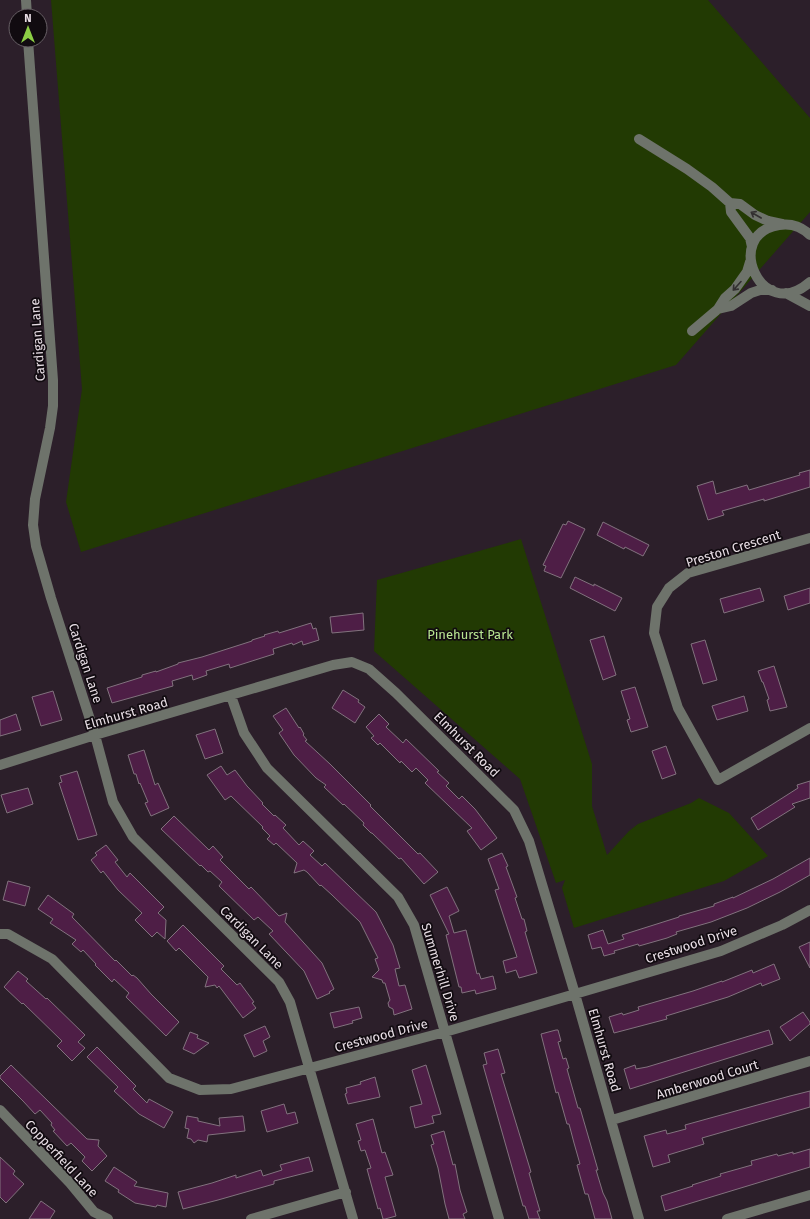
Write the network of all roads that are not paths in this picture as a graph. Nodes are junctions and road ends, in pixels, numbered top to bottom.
1 (29, 48) edge
2 (639, 139) dead end
3 (730, 203) junction
4 (782, 224) junction
5 (810, 224) edge
6 (796, 226) junction
7 (810, 235) edge
8 (752, 247) junction
9 (750, 260) junction
10 (810, 282) edge
11 (772, 290) junction
12 (786, 293) junction
13 (810, 306) edge
14 (718, 310) junction
15 (692, 331) dead end
16 (810, 538) edge
17 (231, 696) junction
18 (810, 728) edge
19 (96, 735) junction
20 (0, 765) edge
21 (810, 910) edge
22 (0, 934) edge
23 (576, 994) junction
24 (445, 1032) junction
25 (810, 1062) edge
26 (309, 1067) junction
27 (0, 1110) edge
28 (612, 1120) junction
29 (346, 1192) junction
30 (810, 1194) edge
31 (91, 1215) edge
32 (108, 1219) edge
33 (251, 1219) edge
34 (353, 1219) edge
35 (499, 1219) edge
36 (639, 1219) edge
37 (727, 1219) edge

1 - 19 street, Cardigan Lane
2 - 3 street
4 -> 3 street
3 - 8 street
4 - 6 street
4 - 8 street
5 - 6 street
6 - 7 street
8 - 9 street
9 - 11 street
9 -> 14 street
10 - 12 street
11 - 12 street
11 - 14 street
12 - 13 street
14 - 15 street
16 - 18 street, Preston Crescent
17 - 19 street, Elmhurst Road
17 - 23 street, Elmhurst Road
17 - 24 street, Summerhill Drive
19 - 20 street, Elmhurst Road
19 - 26 street, Cardigan Lane
21 - 23 street, Crestwood Drive
22 - 26 street, Crestwood Drive
23 - 24 street, Crestwood Drive
23 - 28 street, Elmhurst Road
24 - 26 street, Crestwood Drive
24 - 35 street, Summerhill Drive
25 - 28 street, Amberwood Court
26 - 29 street, Cardigan Lane
27 - 31 street, Copperfield Lane
28 - 36 street, Elmhurst Road
29 - 33 street
29 - 34 street, Cardigan Lane
30 - 37 street
31 - 32 street, Copperfield Lane

